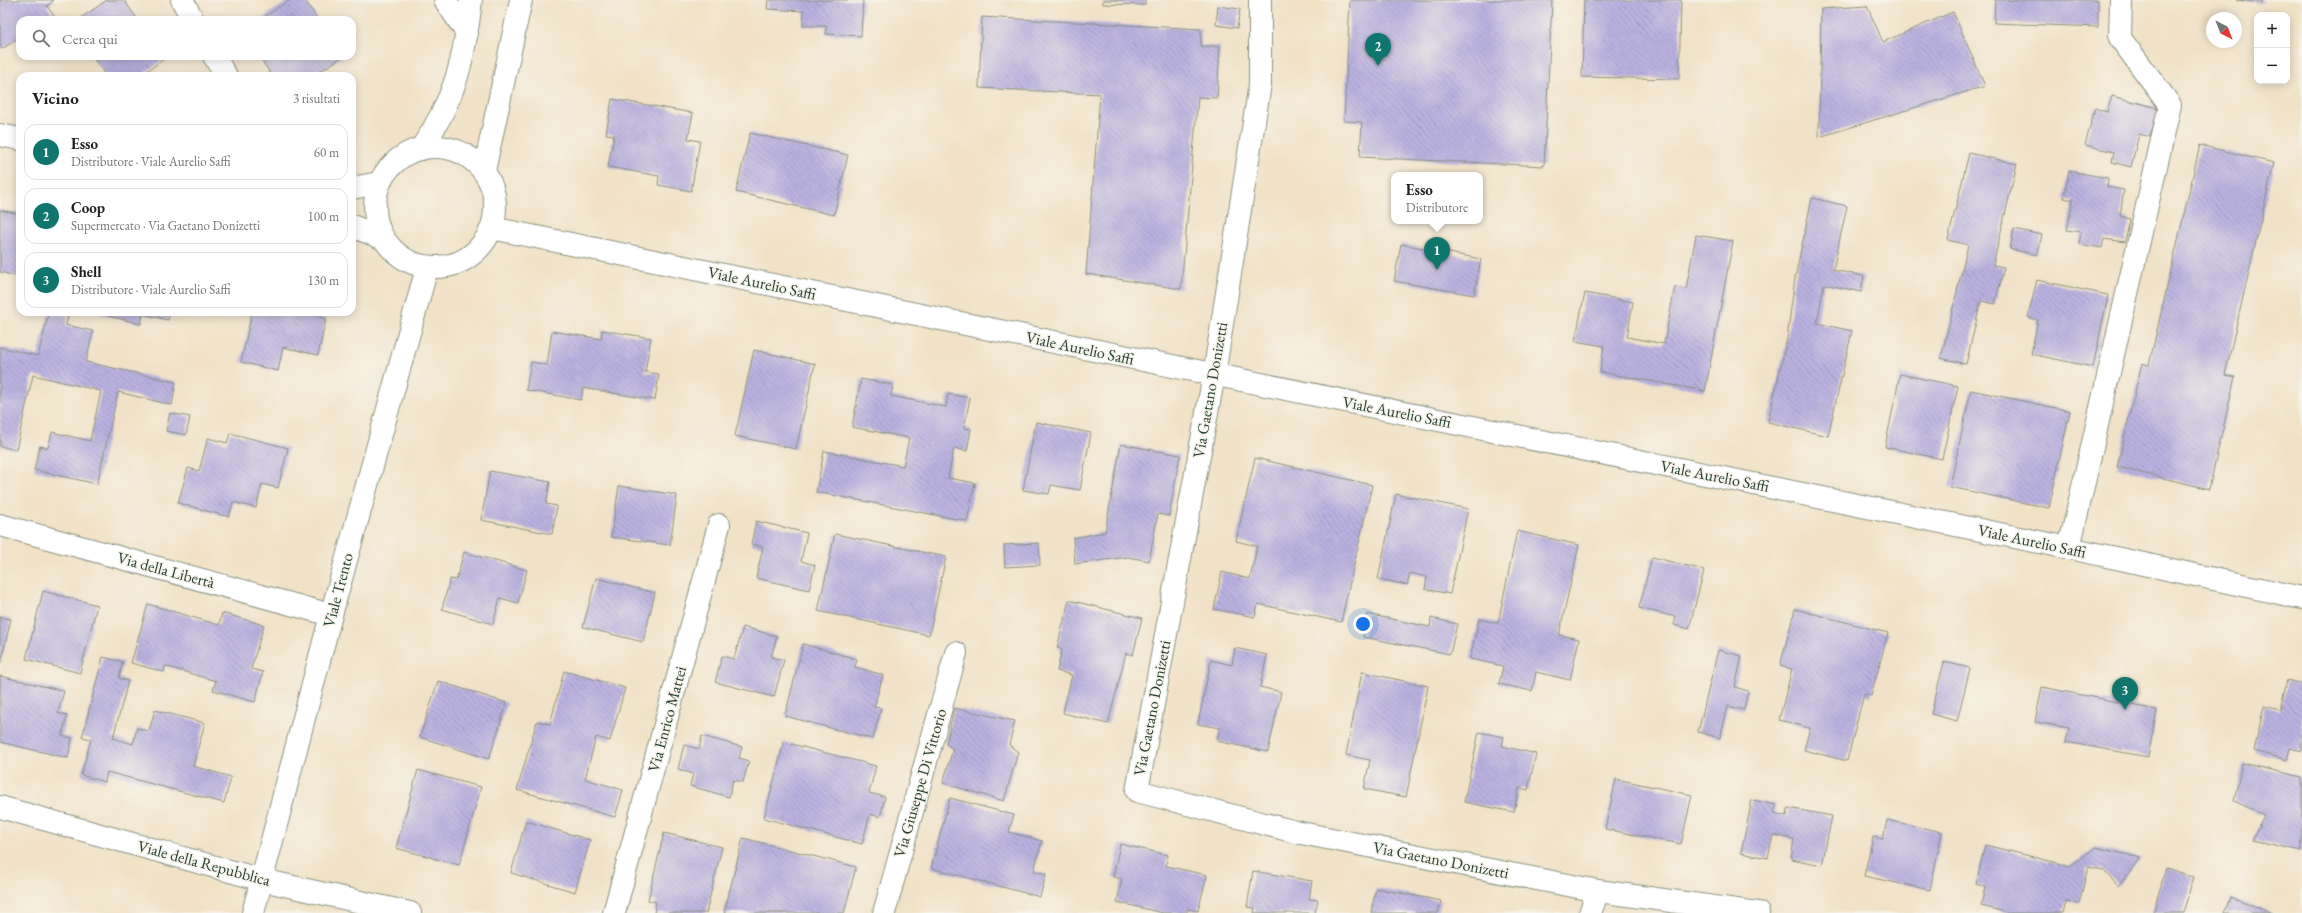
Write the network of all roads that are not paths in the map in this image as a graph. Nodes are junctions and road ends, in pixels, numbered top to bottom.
1 (182, 0) edge
2 (445, 0) edge
3 (471, 0) edge
4 (521, 0) edge
5 (1260, 0) edge
6 (2121, 0) edge
7 (191, 16) edge
8 (467, 33) junction
9 (216, 60) edge
10 (224, 72) edge
11 (0, 135) edge
12 (16, 138) edge
13 (421, 149) junction
14 (484, 171) junction
15 (379, 183) junction
16 (356, 187) edge
17 (356, 228) edge
18 (492, 228) junction
19 (382, 238) junction
20 (428, 268) junction
21 (1214, 375) junction
22 (0, 525) edge
23 (719, 525) dead end
24 (2069, 548) junction
25 (2302, 598) edge
26 (331, 615) junction
27 (956, 653) dead end
28 (0, 807) edge
29 (262, 880) junction
30 (1598, 891) junction
31 (253, 913) edge
32 (410, 913) edge
33 (614, 913) edge
34 (884, 913) edge
35 (1590, 913) edge
36 (1758, 913) edge

1 - 7 street
2 - 8 street
3 - 8 street
4 - 14 street
5 - 21 street, Via Gaetano Donizetti
6 - 24 street
8 - 13 street
9 - 10 street
11 - 12 street
13 - 14 street
13 - 15 street
14 - 18 street
15 - 16 street
15 - 19 street
17 - 19 street
18 - 20 street
18 - 21 street, Viale Aurelio Saffi
19 - 20 street
20 - 26 street, Viale Trento
21 - 24 street, Viale Aurelio Saffi
21 - 30 street, Via Gaetano Donizetti
22 - 26 street, Via della Libertà
23 - 33 street, Via Enrico Mattei
24 - 25 street, Viale Aurelio Saffi
26 - 29 street, Viale Trento
27 - 34 street, Via Giuseppe Di Vittorio
28 - 29 street, Viale della Repubblica
29 - 31 street, Viale Trento
29 - 32 street, Viale della Repubblica
30 - 35 street
30 - 36 street, Via Gaetano Donizetti

